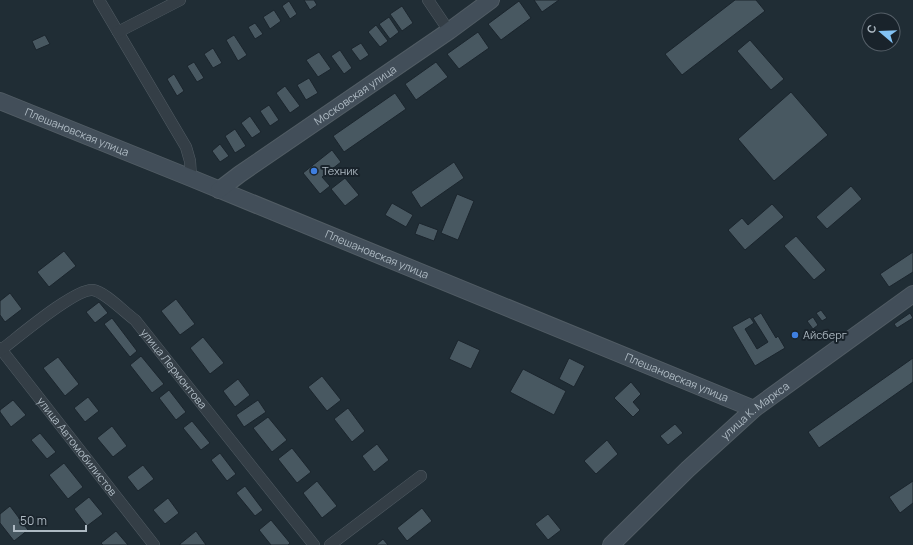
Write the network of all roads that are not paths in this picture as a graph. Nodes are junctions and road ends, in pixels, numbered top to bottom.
1 (99, 0) edge
2 (180, 0) edge
3 (428, 0) edge
4 (491, 0) edge
5 (450, 31) junction
6 (118, 32) junction
7 (0, 101) edge
8 (191, 178) junction
9 (219, 190) junction
10 (913, 294) edge
11 (1, 349) edge
12 (754, 409) junction
13 (421, 476) dead end
14 (154, 545) edge
15 (314, 545) edge
16 (330, 545) edge
17 (611, 545) edge

1 - 6 street
2 - 6 street
3 - 5 street
4 - 5 main road, Московская улица
5 - 9 main road, Московская улица
6 - 8 street
7 - 8 main road, Плешановская улица
8 - 9 main road, Плешановская улица
9 - 12 main road, Плешановская улица
10 - 12 main road, улица К. Маркса
11 - 14 street, улица Автомобилистов
11 - 15 street, улица Лермонтова
12 - 17 main road, улица К. Маркса
13 - 16 street

